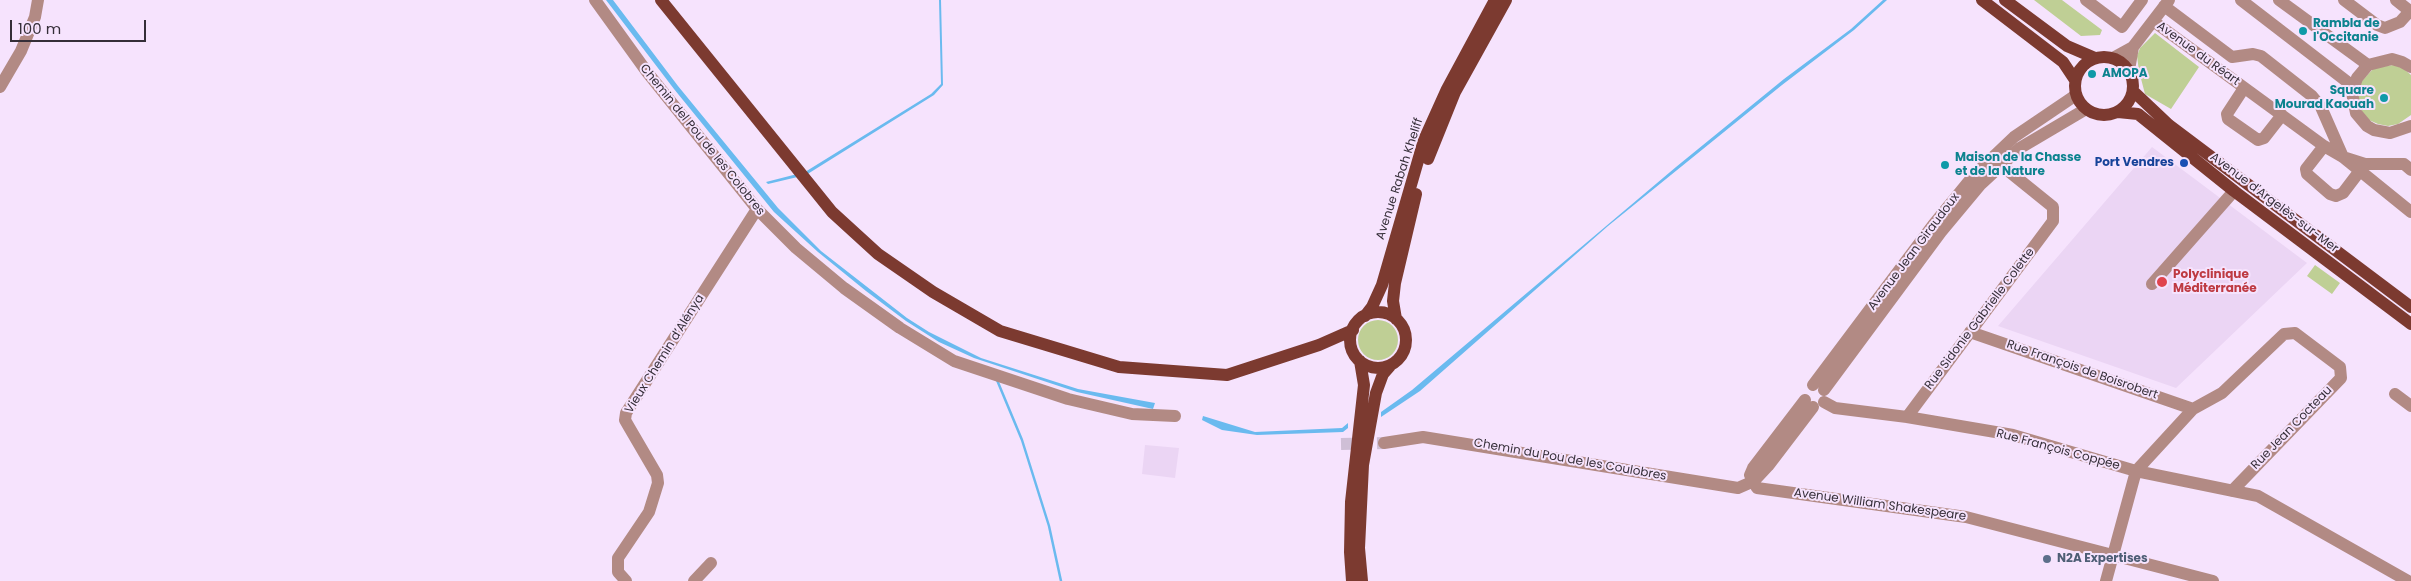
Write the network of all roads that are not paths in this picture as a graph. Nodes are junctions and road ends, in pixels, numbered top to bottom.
1 (38, 0) edge
2 (595, 0) edge
3 (661, 0) edge
4 (1495, 0) edge
5 (1506, 0) edge
6 (1982, 0) edge
7 (2005, 0) edge
8 (2086, 0) edge
9 (2142, 0) edge
10 (2241, 0) edge
11 (2279, 0) edge
12 (2344, 0) edge
13 (2396, 0) edge
14 (2166, 3) edge
15 (2411, 11) edge
16 (2153, 21) junction
17 (2132, 48) junction
18 (2095, 58) junction
19 (2113, 58) junction
20 (2410, 63) edge
21 (2368, 65) junction
22 (2129, 70) junction
23 (2076, 80) junction
24 (0, 87) edge
25 (2354, 87) junction
26 (2244, 88) junction
27 (2133, 91) junction
28 (2076, 95) junction
29 (2086, 108) junction
30 (2118, 112) junction
31 (2282, 115) junction
32 (2411, 126) edge
33 (2324, 146) junction
34 (2343, 157) junction
35 (2001, 165) junction
36 (2362, 167) junction
37 (2411, 170) edge
38 (2234, 191) junction
39 (757, 209) junction
40 (2411, 212) edge
41 (2152, 284) dead end
42 (2411, 307) edge
43 (1365, 316) junction
44 (1396, 319) junction
45 (2411, 324) edge
46 (1353, 330) junction
47 (1970, 332) junction
48 (1319, 346) junction
49 (1356, 356) junction
50 (1390, 366) junction
51 (2395, 394) dead end
52 (1816, 397) junction
53 (2411, 406) edge
54 (2193, 409) junction
55 (1175, 416) dead end
56 (1907, 417) junction
57 (1384, 443) tunnel mouth
58 (1768, 466) junction
59 (2136, 471) junction
60 (1754, 482) junction
61 (1774, 486) junction
62 (2232, 491) junction
63 (2112, 554) junction
64 (711, 563) dead end
65 (626, 581) edge
66 (694, 581) edge
67 (1352, 581) edge
68 (1362, 581) edge
69 (2106, 581) edge
70 (2212, 581) edge
71 (2408, 581) edge

1 - 24 street
2 - 39 street, Chemin del Pou de les Colobres
3 - 48 main road
4 - 43 main road, Avenue Rabah Kheliff
5 - 44 main road, Avenue Rabah Kheliff
6 - 23 main road
7 - 18 main road
8 - 9 street
10 - 25 street
11 - 21 street
12 - 15 street
13 - 15 street
14 - 16 street
14 - 34 street, Avenue du Réart
16 - 17 street
16 - 26 street, Avenue du Réart
17 - 19 street
17 - 22 street
18 - 19 main road
18 - 23 main road
19 - 22 main road
20 - 21 street
21 - 25 street
22 - 27 main road
23 - 28 main road
25 - 32 street
26 - 31 street, Avenue du Réart
26 - 31 street, Avenue du Réart
27 - 30 main road
27 - 42 main road, Avenue d'Argelès-sur-Mer
28 - 29 main road
28 - 52 street, Avenue Jean Giraudoux
29 - 30 main road
29 - 35 street, Avenue Jean Giraudoux
30 - 38 main road, Avenue d'Argelès-sur-Mer
31 - 33 street, Avenue du Réart
33 - 34 street, Avenue du Réart
33 - 36 street
34 - 36 street, Avenue du Réart
35 - 47 street, Rue Sidonie Gabrielle Colette
35 - 52 street, Avenue Jean Giraudoux
36 - 37 street, Avenue du Réart
36 - 40 street, Avenue du Réart
38 - 41 street
38 - 45 main road, Avenue d'Argelès-sur-Mer
39 - 55 street, Chemin del Pou de les Colobres
39 - 65 street, Vieux Chemin d’Alénya
43 - 44 main road
43 - 46 main road
44 - 50 main road
46 - 48 main road
46 - 49 main road
47 - 54 street, Rue François de Boisrobert
47 - 56 street, Rue Sidonie Gabrielle Colette
48 - 49 main road
49 - 50 main road
49 - 67 main road
50 - 68 main road
51 - 53 street
52 - 56 street, Rue François Coppée
52 - 58 street, Avenue Jean Giraudoux
52 - 60 street, Avenue Jean Giraudoux
54 - 59 street, Rue Jean Cocteau
54 - 62 street, Rue Jean Cocteau
56 - 59 street, Rue François Coppée
57 - 60 street, Chemin du Pou de les Coulobres
58 - 60 street, Avenue Jean Giraudoux
58 - 61 street
59 - 62 street, Rue François Coppée
59 - 63 street
60 - 61 street, Avenue William Shakespeare
61 - 63 street, Avenue William Shakespeare
62 - 71 street, Rue François Coppée
63 - 69 street
63 - 70 street, Avenue William Shakespeare
64 - 66 street

